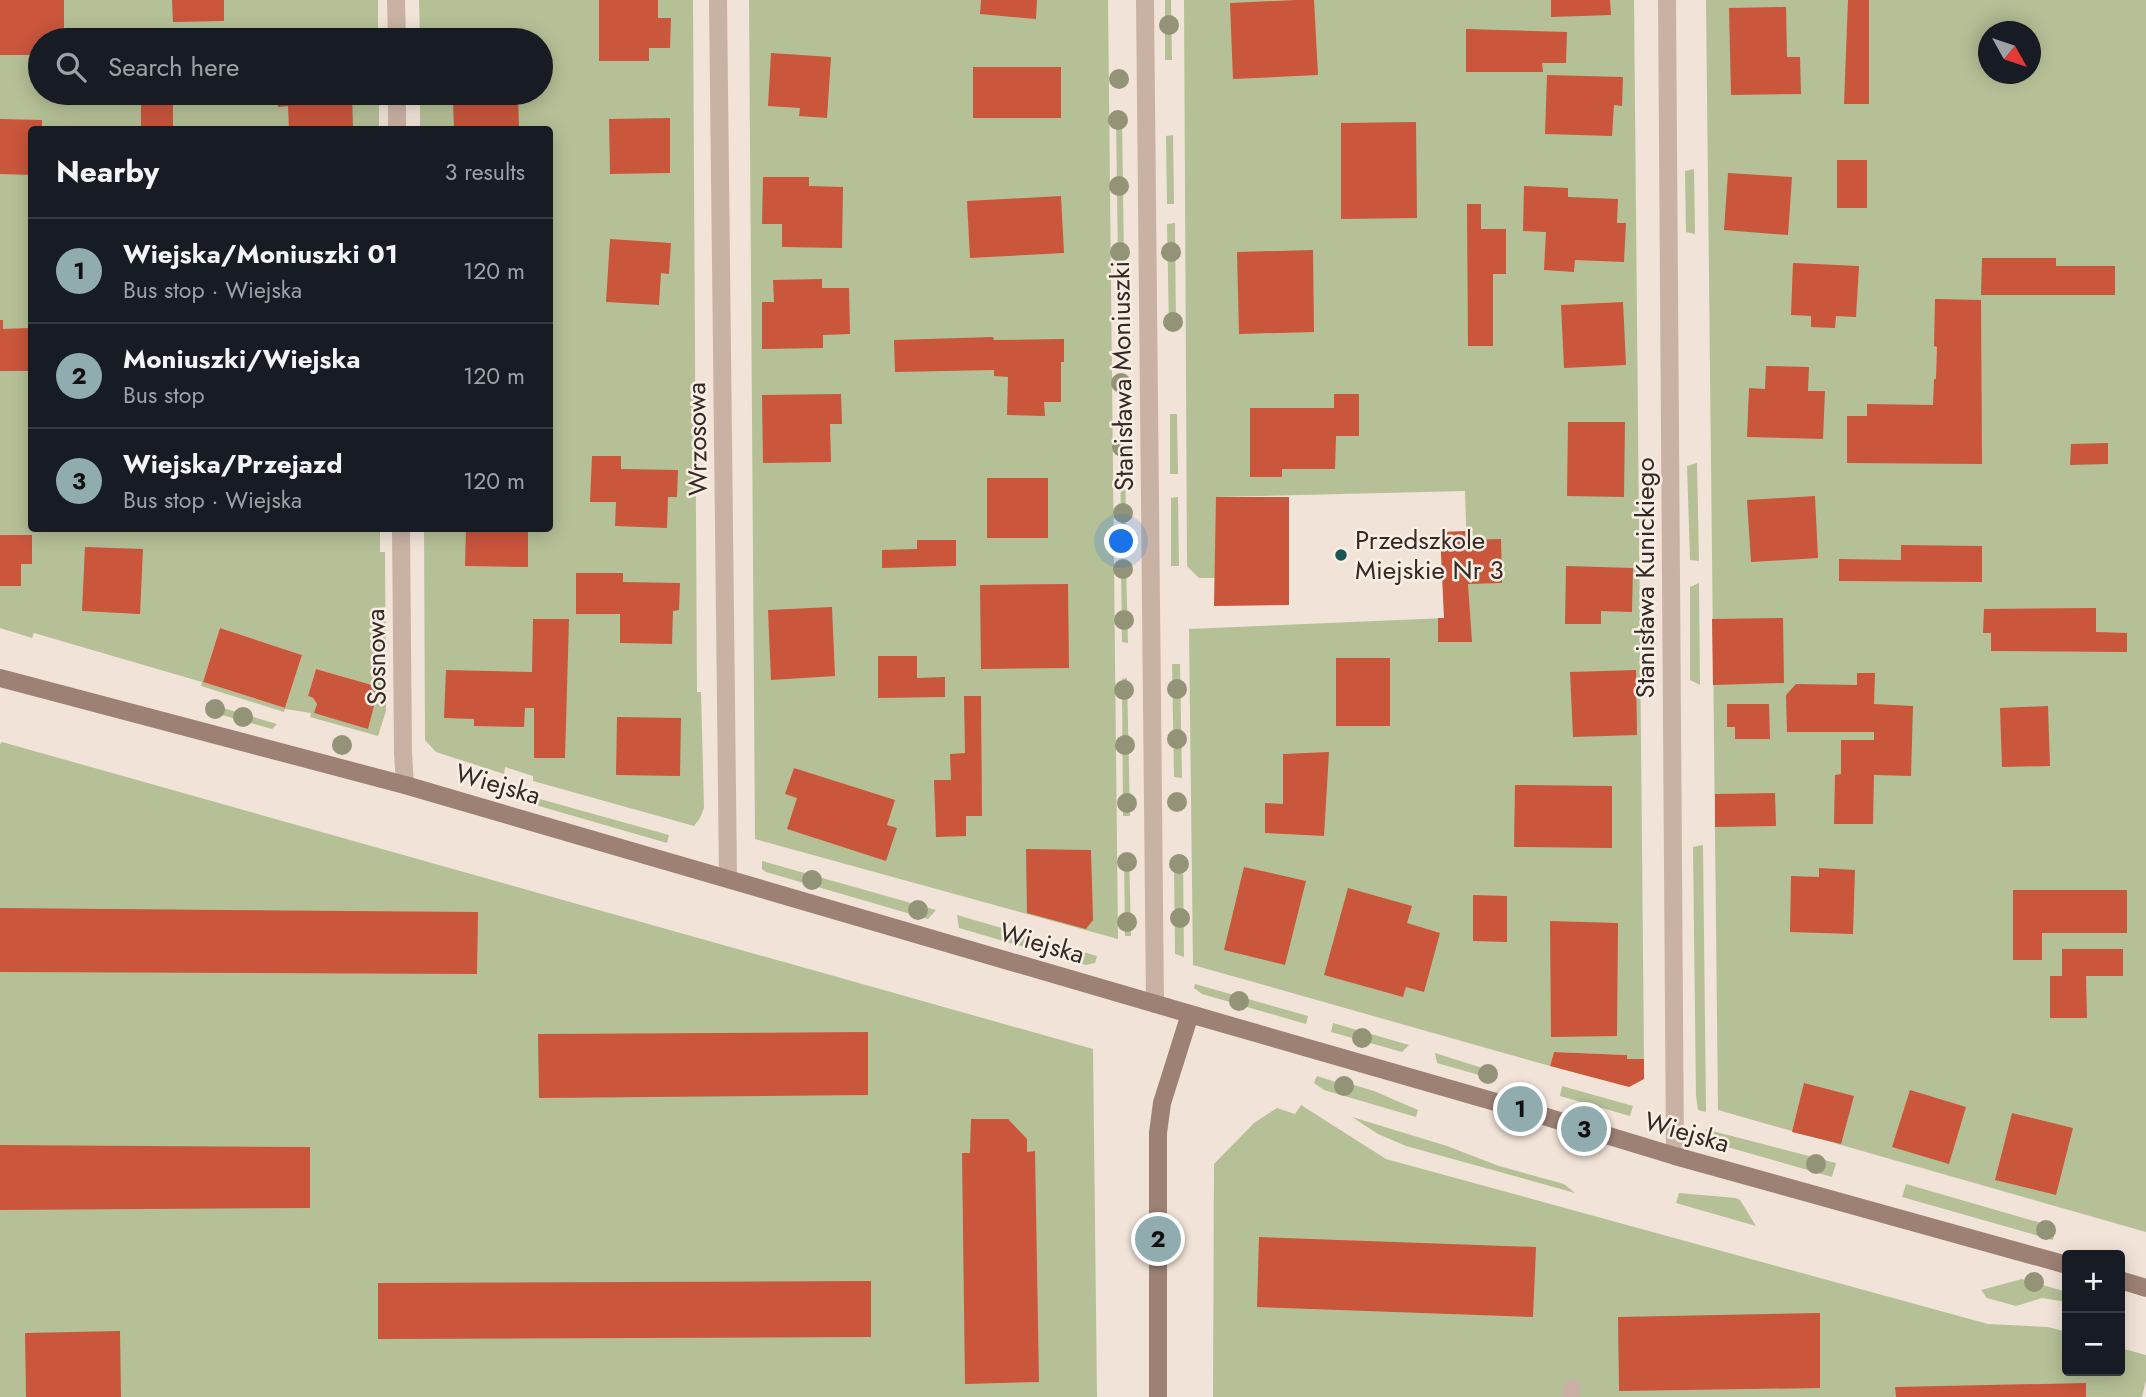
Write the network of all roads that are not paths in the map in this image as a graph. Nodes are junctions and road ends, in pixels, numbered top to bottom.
1 (396, 0) edge
2 (718, 0) edge
3 (1145, 0) edge
4 (1667, 0) edge
5 (397, 28) edge
6 (397, 105) edge
7 (397, 126) edge
8 (401, 532) edge
9 (0, 678) edge
10 (405, 785) junction
11 (728, 878) junction
12 (1155, 1004) junction
13 (1191, 1014) junction
14 (1675, 1156) junction
15 (2062, 1264) edge
16 (2125, 1281) edge
17 (2146, 1287) edge
18 (1158, 1397) edge

1 - 5 street
2 - 11 street, Wrzosowa
3 - 12 street, Stanisława Moniuszki
4 - 14 street, Stanisława Kunickiego
6 - 7 street
8 - 10 street, Sosnowa
9 - 10 street, Wiejska
10 - 11 street, Wiejska
11 - 12 street, Wiejska
12 - 13 street, Wiejska
13 - 14 street, Wiejska
13 - 18 street
14 - 15 street, Wiejska
16 - 17 street

